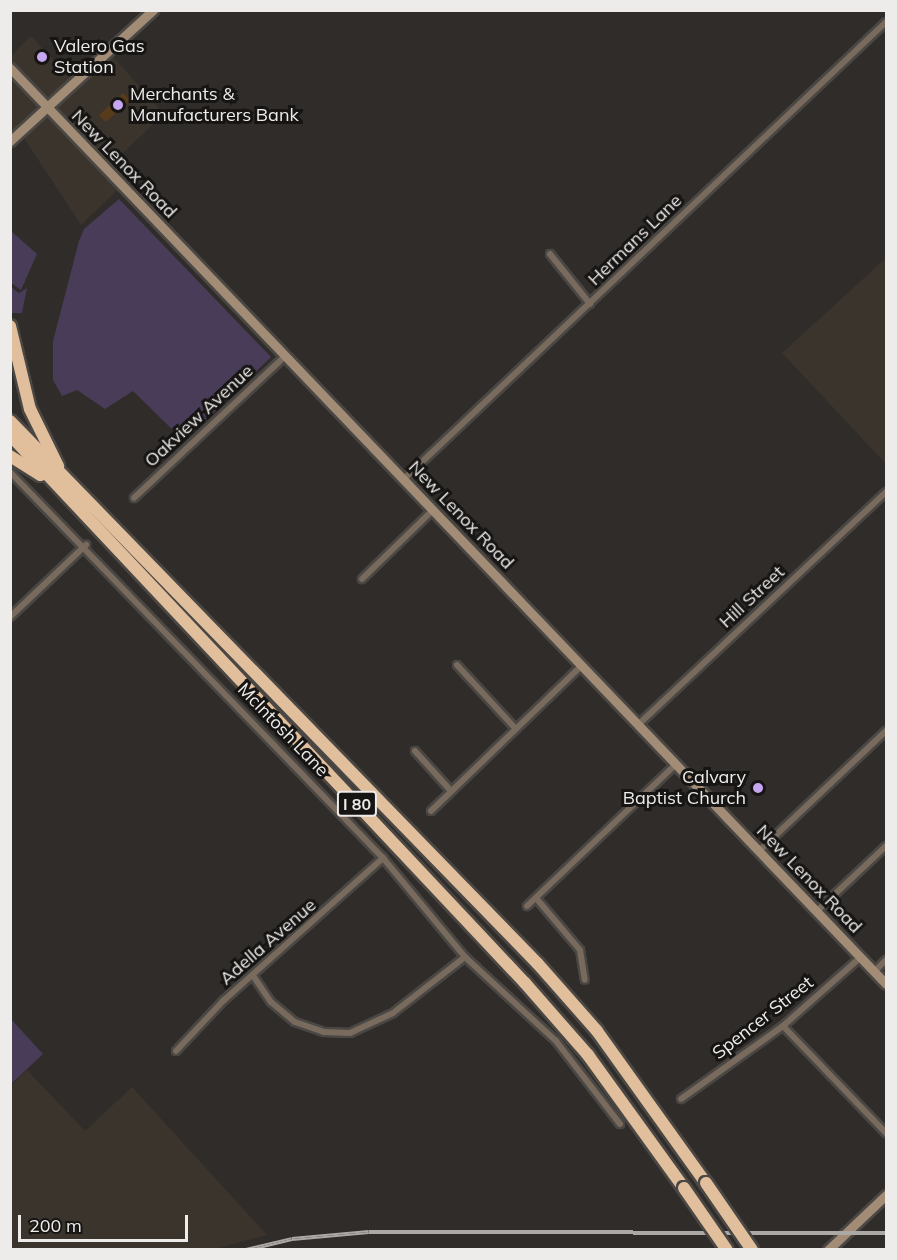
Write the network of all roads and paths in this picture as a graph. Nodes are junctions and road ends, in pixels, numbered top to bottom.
1 (153, 10) edge
2 (886, 22) edge
3 (10, 68) edge
4 (46, 106) junction
5 (10, 141) edge
6 (550, 254) dead end
7 (590, 304) junction
8 (10, 326) edge
9 (285, 356) junction
10 (10, 422) edge
11 (10, 435) edge
12 (10, 456) edge
13 (10, 472) edge
14 (62, 475) junction
15 (404, 479) junction
16 (886, 492) edge
17 (134, 498) dead end
18 (75, 503) junction
19 (433, 510) junction
20 (86, 545) junction
21 (362, 579) dead end
22 (10, 617) edge
23 (457, 665) dead end
24 (582, 665) junction
25 (639, 724) junction
26 (515, 728) junction
27 (886, 731) edge
28 (415, 751) dead end
29 (676, 764) junction
30 (450, 791) junction
31 (431, 811) dead end
32 (886, 846) edge
33 (759, 851) junction
34 (383, 858) junction
35 (536, 898) junction
36 (526, 906) dead end
37 (817, 911) junction
38 (465, 957) junction
39 (861, 957) junction
40 (886, 960) edge
41 (874, 972) junction
42 (254, 977) junction
43 (585, 980) dead end
44 (886, 984) edge
45 (783, 1026) junction
46 (176, 1051) dead end
47 (681, 1099) dead end
48 (620, 1124) dead end
49 (886, 1133) edge
50 (886, 1195) edge
51 (727, 1250) edge
52 (752, 1250) edge
53 (828, 1250) edge

1 - 4 street
2 - 7 street, Hermans Lane
3 - 4 street, New Lenox Road
4 - 5 street
4 - 9 street, New Lenox Road
6 - 7 street
7 - 15 street, Hermans Lane
8 - 14 highway
9 - 15 street, New Lenox Road
9 - 17 street, Oakview Avenue
10 - 14 highway, I 80
11 - 18 highway, I 80
12 - 18 highway
13 - 20 street, McIntosh Lane
14 - 52 highway, I 80, bridge
15 - 19 street, New Lenox Road
16 - 25 street, Hill Street
18 - 51 highway, I 80, bridge
19 - 21 street
19 - 24 street, New Lenox Road
20 - 22 street
20 - 34 street, McIntosh Lane
23 - 26 street
24 - 25 street, New Lenox Road
24 - 26 street
25 - 29 street, New Lenox Road
26 - 30 street
27 - 33 street
28 - 30 street
29 - 33 street, New Lenox Road
29 - 35 street
30 - 31 street
32 - 37 street
33 - 37 street, New Lenox Road
34 - 38 street, McIntosh Lane
34 - 42 street, Adella Avenue
35 - 36 street
35 - 43 street
37 - 39 street, New Lenox Road
38 - 42 street
38 - 48 street, McIntosh Lane
39 - 41 street, New Lenox Road
39 - 45 street, Spencer Street
40 - 41 street
41 - 44 street, New Lenox Road
42 - 46 street, Adella Avenue
45 - 47 street, Spencer Street
45 - 49 street
50 - 53 street

